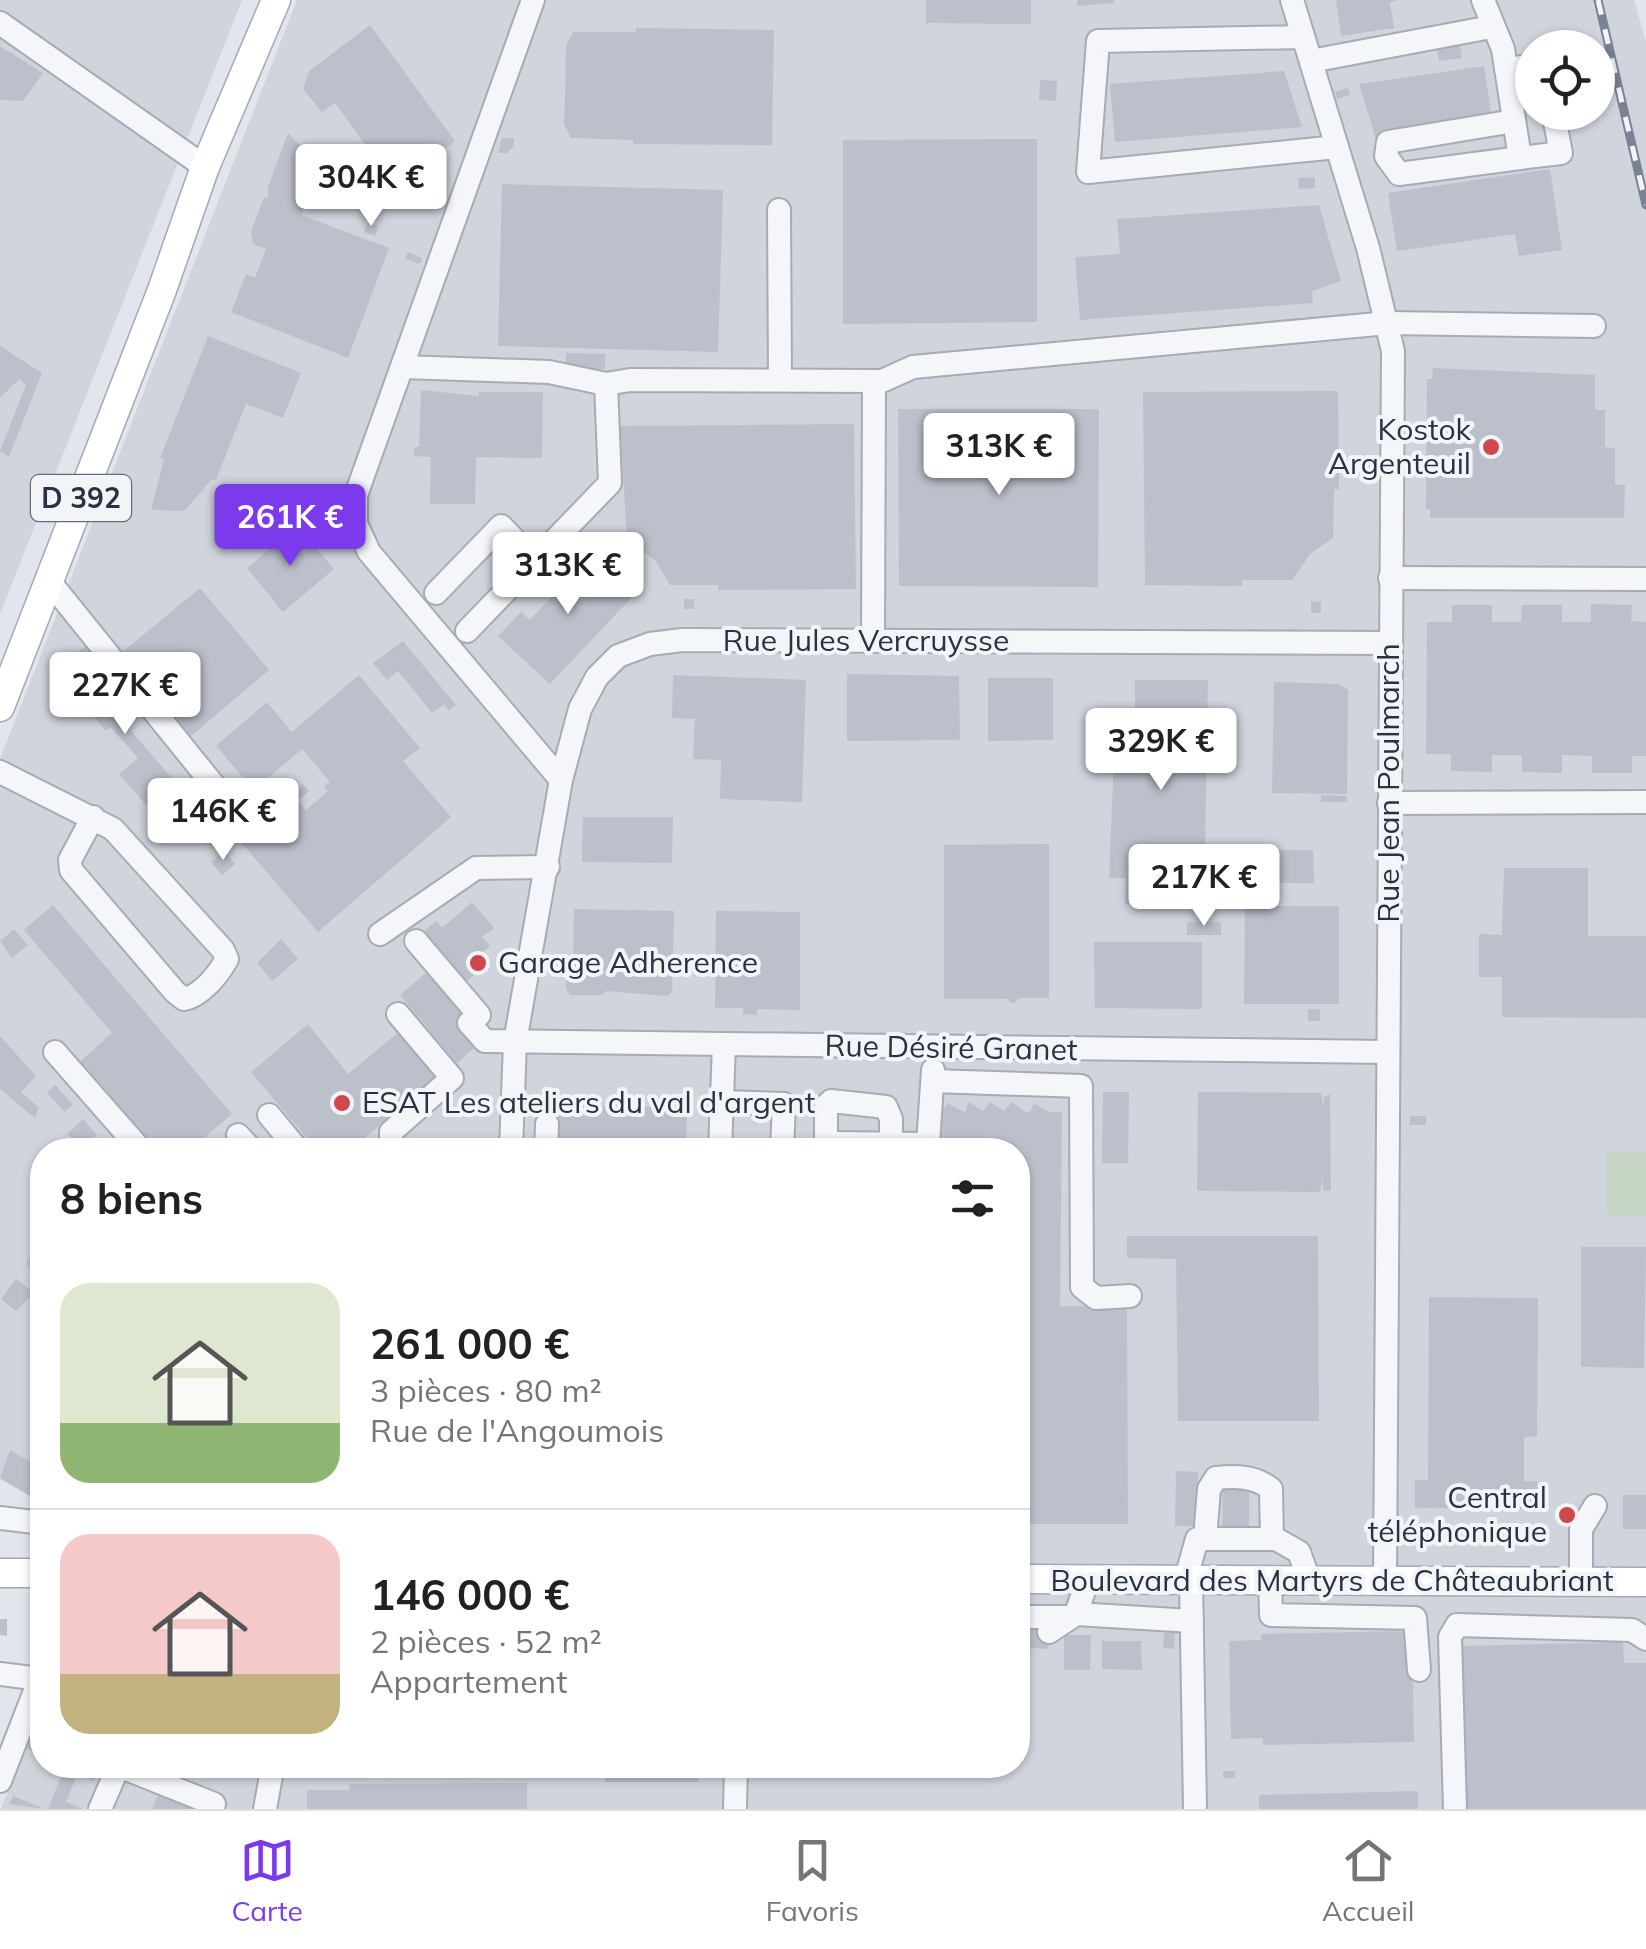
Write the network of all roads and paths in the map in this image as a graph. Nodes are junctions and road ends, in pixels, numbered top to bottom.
1 (276, 0) edge
2 (534, 0) edge
3 (1292, 0) edge
4 (1484, 0) edge
5 (0, 24) edge
6 (1491, 27) junction
7 (1303, 37) junction
8 (1311, 61) junction
9 (1515, 68) edge
10 (1506, 69) junction
11 (248, 72) junction
12 (1514, 121) junction
13 (1556, 130) edge
14 (1339, 153) junction
15 (1386, 156) junction
16 (1520, 158) junction
17 (205, 166) junction
18 (779, 210) dead end
19 (162, 290) junction
20 (1388, 322) junction
21 (1594, 326) dead end
22 (403, 368) junction
23 (780, 380) junction
24 (874, 381) junction
25 (606, 384) junction
26 (535, 561) junction
27 (1390, 578) junction
28 (1646, 579) edge
29 (49, 581) junction
30 (436, 592) dead end
31 (467, 631) dead end
32 (873, 641) junction
33 (1390, 643) junction
34 (0, 707) edge
35 (575, 728) junction
36 (528, 740) junction
37 (0, 772) edge
38 (561, 780) junction
39 (1646, 802) edge
40 (228, 803) dead end
41 (1389, 803) junction
42 (93, 817) junction
43 (548, 867) junction
44 (380, 934) dead end
45 (416, 942) dead end
46 (398, 1014) dead end
47 (515, 1042) junction
48 (724, 1045) junction
49 (935, 1049) junction
50 (56, 1052) dead end
51 (1388, 1052) junction
52 (933, 1081) junction
53 (722, 1102) junction
54 (269, 1115) dead end
55 (546, 1124) dead end
56 (131, 1138) edge
57 (288, 1138) edge
58 (391, 1138) edge
59 (511, 1138) edge
60 (546, 1138) edge
61 (720, 1138) edge
62 (783, 1138) edge
63 (826, 1138) edge
64 (891, 1138) edge
65 (929, 1138) edge
66 (1130, 1296) dead end
67 (1595, 1506) dead end
68 (0, 1518) edge
69 (30, 1522) edge
70 (1272, 1538) junction
71 (1205, 1539) junction
72 (0, 1572) edge
73 (30, 1573) edge
74 (1188, 1578) junction
75 (1030, 1579) edge
76 (1088, 1579) junction
77 (1270, 1579) junction
78 (1309, 1580) junction
79 (1386, 1581) junction
80 (1581, 1582) junction
81 (1646, 1582) edge
82 (1030, 1618) tunnel mouth
83 (1064, 1621) junction
84 (1192, 1621) junction
85 (1646, 1639) edge
86 (1419, 1670) dead end
87 (0, 1674) edge
88 (30, 1675) edge
89 (30, 1704) edge
90 (113, 1778) edge
91 (149, 1778) edge
92 (271, 1778) edge
93 (736, 1778) edge
94 (0, 1781) edge
95 (214, 1804) dead end
96 (100, 1809) edge
97 (265, 1809) edge
98 (735, 1809) edge
99 (1194, 1809) edge
100 (1455, 1809) edge

1 - 11 main road, D 392
2 - 22 street
3 - 7 street, Rue Jean Poulmarch
4 - 6 street
5 - 17 street
6 - 8 street
6 - 10 street
7 - 8 street, Rue Jean Poulmarch
7 - 14 street
8 - 14 street, Rue Jean Poulmarch
9 - 10 street
10 - 12 street
11 - 17 main road, D 392
11 - 19 main road, D 392
12 - 15 street
12 - 16 street
13 - 16 street
14 - 15 street
14 - 20 street, Rue Jean Poulmarch
15 - 16 street
17 - 19 main road, D 392
18 - 23 street
19 - 29 main road, D 392
20 - 21 street
20 - 24 street
20 - 27 street, Rue Jean Poulmarch
22 - 25 street
22 - 36 street
23 - 24 street
23 - 25 street
24 - 32 street
25 - 26 street
26 - 30 street
26 - 31 street
27 - 28 street
27 - 33 street, Rue Jean Poulmarch
29 - 34 main road, D 392
29 - 40 street
32 - 33 street, Rue Jules Vercruysse
32 - 35 street, Rue Jules Vercruysse
33 - 41 street, Rue Jean Poulmarch
35 - 36 street
35 - 38 street, Rue Jules Vercruysse
36 - 38 street
37 - 42 street
38 - 43 street, Rue Jules Vercruysse
39 - 41 street
41 - 51 street, Rue Jean Poulmarch
42 - 42 street
43 - 44 street
43 - 47 street, Rue Jules Vercruysse
45 - 47 street, Rue Désiré Granet
46 - 58 street
47 - 48 street, Rue Désiré Granet
47 - 59 street, Rue Jules Vercruysse
48 - 49 street, Rue Désiré Granet
48 - 53 street
49 - 51 street, Rue Désiré Granet
49 - 52 street
50 - 56 street
51 - 79 street, Rue Jean Poulmarch
52 - 65 street
52 - 66 street
53 - 61 street
53 - 62 street
54 - 57 street
55 - 60 street
63 - 64 street
67 - 80 street
68 - 69 street
70 - 71 street
70 - 71 street
70 - 78 street
71 - 74 street
72 - 73 main road
74 - 76 main road, Boulevard des Martyrs de Châteaubriant
74 - 77 main road, Boulevard des Martyrs de Châteaubriant
74 - 84 street
75 - 76 main road, Boulevard des Martyrs de Châteaubriant
76 - 83 street
77 - 78 main road, Boulevard des Martyrs de Châteaubriant
77 - 86 street
78 - 79 main road, Boulevard des Martyrs de Châteaubriant
79 - 80 main road, Boulevard des Martyrs de Châteaubriant
80 - 81 main road, Boulevard des Martyrs de Châteaubriant
82 - 83 street
83 - 84 street
84 - 99 street
85 - 100 street
87 - 88 street
89 - 94 street
90 - 96 street
91 - 95 street
92 - 97 street
93 - 98 street

